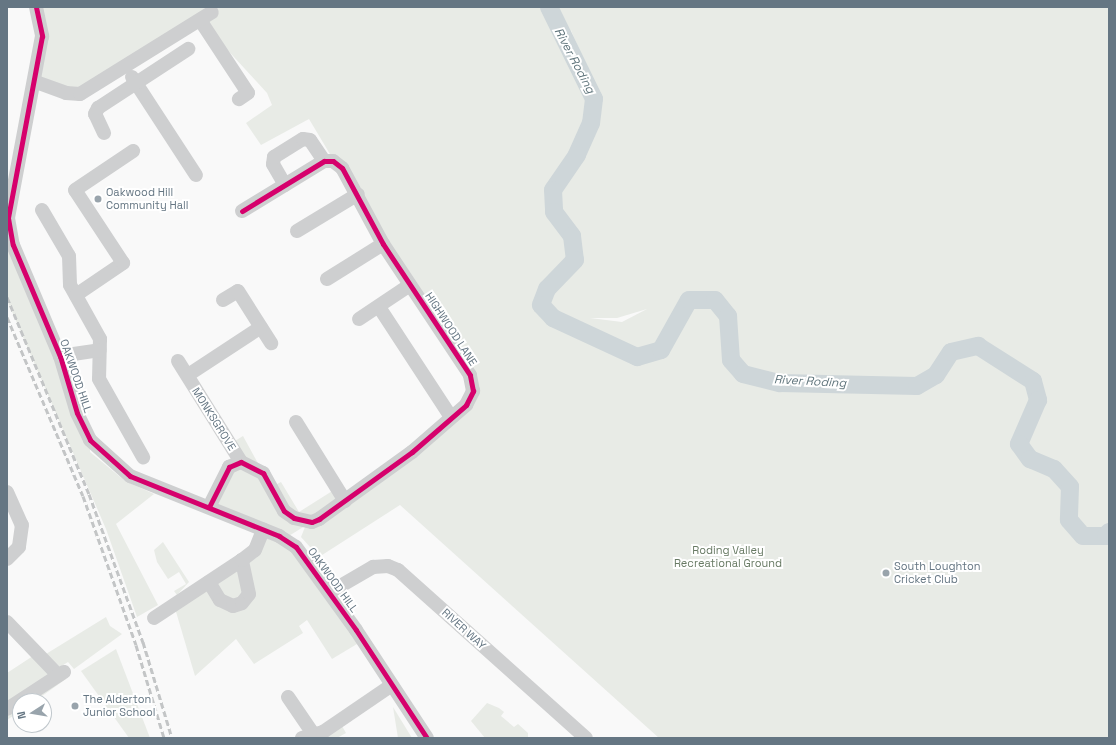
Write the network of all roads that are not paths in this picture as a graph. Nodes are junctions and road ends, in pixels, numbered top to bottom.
1 (36, 7) edge
2 (212, 12) dead end
3 (200, 20) junction
4 (188, 49) dead end
5 (126, 68) junction
6 (36, 82) junction
7 (136, 84) junction
8 (248, 94) dead end
9 (104, 133) dead end
10 (133, 150) dead end
11 (324, 162) junction
12 (196, 175) dead end
13 (285, 185) junction
14 (358, 194) junction
15 (42, 210) dead end
16 (242, 211) dead end
17 (297, 231) dead end
18 (383, 244) junction
19 (327, 279) dead end
20 (410, 284) junction
21 (76, 295) junction
22 (223, 300) dead end
23 (379, 307) junction
24 (359, 319) dead end
25 (261, 327) junction
26 (271, 343) dead end
27 (100, 350) junction
28 (60, 356) junction
29 (178, 361) dead end
30 (188, 375) junction
31 (451, 417) junction
32 (296, 422) dead end
33 (143, 457) dead end
34 (241, 462) junction
35 (7, 492) edge
36 (345, 501) junction
37 (209, 507) junction
38 (263, 530) junction
39 (7, 559) edge
40 (242, 560) junction
41 (209, 582) junction
42 (330, 592) junction
43 (154, 618) dead end
44 (7, 622) edge
45 (392, 685) junction
46 (288, 697) dead end
47 (7, 708) edge
48 (310, 737) edge
49 (427, 738) edge
50 (586, 738) edge

1 - 6 street, OAKWOOD HILL
2 - 3 street
3 - 5 street
3 - 8 street
4 - 7 street
5 - 6 street
5 - 7 street
6 - 28 street, OAKWOOD HILL
7 - 9 street
7 - 12 street
10 - 21 street
11 - 13 street
11 - 13 street
11 - 14 street, HIGHWOOD LANE
13 - 16 street
14 - 17 street
14 - 18 street, HIGHWOOD LANE
15 - 21 street
18 - 19 street
18 - 20 street, HIGHWOOD LANE
20 - 23 street
20 - 31 street, HIGHWOOD LANE
21 - 27 street
22 - 25 street
23 - 24 street
23 - 31 street
25 - 26 street
25 - 30 street, MONKSGROVE
27 - 28 street
27 - 33 street
28 - 37 street, OAKWOOD HILL
29 - 30 street, MONKSGROVE
30 - 34 street, MONKSGROVE
31 - 36 street, HIGHWOOD LANE
32 - 36 street
34 - 36 street, HIGHWOOD LANE
34 - 37 street
35 - 39 street
37 - 38 street, OAKWOOD HILL
38 - 40 street
38 - 42 street, OAKWOOD HILL
40 - 41 street
40 - 41 street
41 - 43 street
42 - 45 street, OAKWOOD HILL
42 - 50 street, RIVER WAY
44 - 47 street
45 - 48 street
45 - 49 street, OAKWOOD HILL
46 - 48 street

